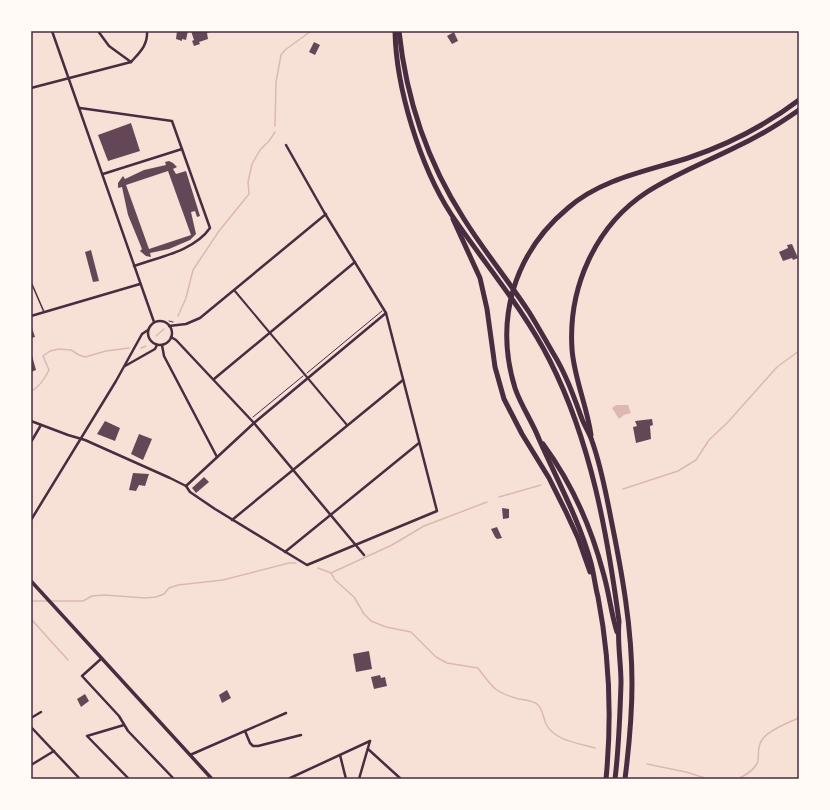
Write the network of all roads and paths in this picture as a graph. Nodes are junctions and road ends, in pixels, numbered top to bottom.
1 (52, 31) edge
2 (98, 31) edge
3 (147, 31) edge
4 (394, 31) edge
5 (399, 31) edge
6 (131, 62) junction
7 (69, 79) junction
8 (31, 88) edge
9 (799, 100) edge
10 (80, 108) junction
11 (799, 110) edge
12 (286, 145) dead end
13 (182, 149) junction
14 (103, 174) junction
15 (450, 213) junction
16 (326, 214) junction
17 (355, 262) junction
18 (134, 266) junction
19 (31, 282) edge
20 (140, 284) junction
21 (234, 290) junction
22 (384, 310) junction
23 (44, 312) junction
24 (386, 313) junction
25 (31, 316) edge
26 (154, 322) junction
27 (169, 326) junction
28 (148, 330) junction
29 (270, 332) junction
30 (171, 338) junction
31 (157, 345) junction
32 (162, 345) junction
33 (123, 368) junction
34 (305, 374) junction
35 (308, 378) junction
36 (214, 379) junction
37 (403, 380) junction
38 (250, 419) junction
39 (31, 421) edge
40 (254, 423) junction
41 (41, 425) junction
42 (347, 425) junction
43 (79, 439) junction
44 (539, 439) junction
45 (592, 440) junction
46 (31, 442) edge
47 (419, 443) junction
48 (217, 456) junction
49 (293, 470) junction
50 (186, 486) junction
51 (331, 515) junction
52 (31, 520) edge
53 (232, 520) junction
54 (356, 545) junction
55 (285, 552) junction
56 (364, 555) dead end
57 (31, 581) edge
58 (596, 590) junction
59 (618, 635) junction
60 (102, 658) junction
61 (41, 712) dead end
62 (286, 713) dead end
63 (31, 718) edge
64 (124, 725) junction
65 (31, 727) edge
66 (245, 731) junction
67 (301, 735) dead end
68 (368, 749) junction
69 (54, 751) junction
70 (190, 755) junction
71 (340, 755) junction
72 (31, 765) edge
73 (80, 779) edge
74 (129, 779) edge
75 (174, 779) edge
76 (212, 779) edge
77 (288, 779) edge
78 (346, 779) edge
79 (359, 779) edge
80 (401, 779) edge
81 (606, 779) edge
82 (615, 779) edge
83 (625, 779) edge

1 - 7 street
2 - 6 street
3 - 6 street
4 - 15 highway
5 - 45 highway
6 - 7 street
7 - 8 street
7 - 10 street
9 - 44 highway
10 - 13 street
10 - 14 street
11 - 45 highway
12 - 16 street
13 - 14 street
13 - 18 street
14 - 18 street
15 - 58 highway
15 - 59 highway
16 - 17 street
16 - 21 street
17 - 22 street
17 - 29 street
18 - 20 street
19 - 23 lane
20 - 23 street
20 - 26 street
21 - 27 street
21 - 29 street
22 - 24 street
22 - 34 path
23 - 25 street
24 - 35 street
24 - 37 street
26 - 27 street
26 - 28 street
27 - 30 street
28 - 31 street
28 - 33 street
29 - 34 street
29 - 36 street
30 - 32 street
30 - 36 street
31 - 32 street
31 - 33 street
32 - 48 street
33 - 43 street
34 - 35 street
34 - 38 path
35 - 40 street
35 - 42 street
36 - 38 street
37 - 42 street
37 - 47 street
38 - 40 street
39 - 41 street
40 - 48 street
40 - 49 street
41 - 43 street
41 - 46 street
42 - 49 street
43 - 50 street
43 - 52 street
44 - 58 highway
44 - 59 highway
45 - 83 highway
47 - 51 street
47 - 54 street
48 - 50 street
49 - 51 street
49 - 53 street
50 - 53 street
51 - 54 street
51 - 55 street
53 - 55 street
54 - 55 street
54 - 56 street
57 - 60 street
58 - 81 highway
59 - 82 highway
60 - 64 street
60 - 70 street
61 - 63 street
62 - 66 street
64 - 74 street
64 - 75 street
65 - 69 street
66 - 67 street
66 - 70 street
68 - 71 street
68 - 79 street
68 - 80 street
69 - 72 street
69 - 73 street
70 - 76 street
71 - 77 street
71 - 78 street

